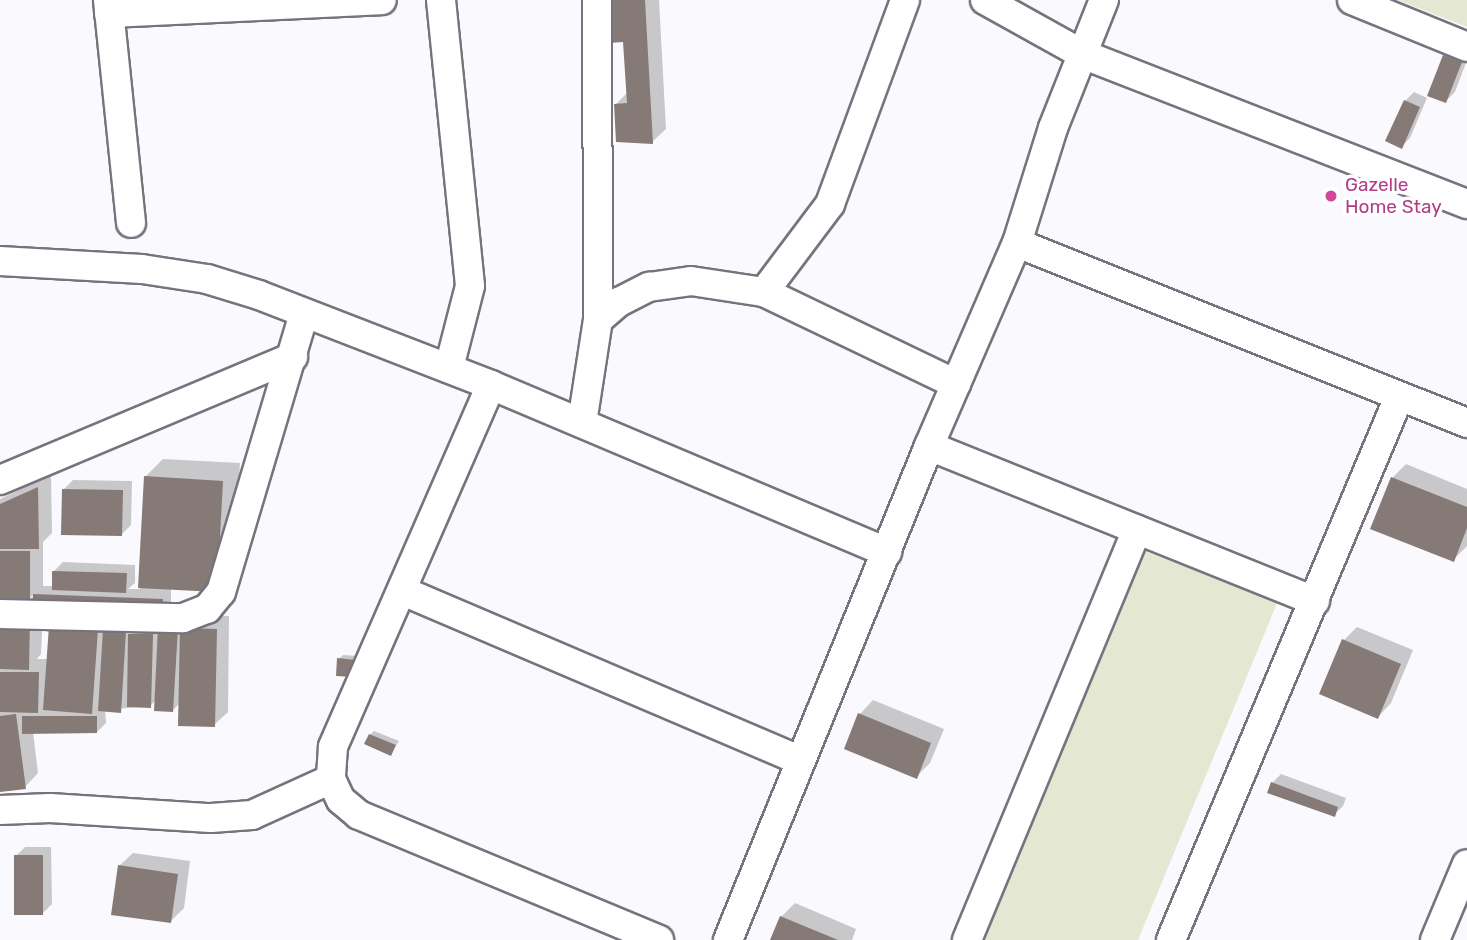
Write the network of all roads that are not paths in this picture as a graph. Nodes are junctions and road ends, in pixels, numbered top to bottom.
1 (382, 0) edge
2 (441, 0) edge
3 (597, 0) edge
4 (905, 0) edge
5 (985, 0) edge
6 (1104, 0) edge
7 (1352, 0) edge
8 (108, 7) edge
9 (1467, 47) edge
10 (1082, 54) junction
11 (1467, 204) edge
12 (131, 223) dead end
13 (1017, 243) junction
14 (0, 261) edge
15 (764, 292) junction
16 (304, 314) junction
17 (597, 320) junction
18 (293, 357) junction
19 (449, 368) junction
20 (956, 384) junction
21 (491, 385) junction
22 (1399, 397) junction
23 (582, 423) junction
24 (1467, 423) edge
25 (929, 446) junction
26 (0, 480) edge
27 (1137, 530) junction
28 (887, 552) junction
29 (403, 591) junction
30 (1315, 601) junction
31 (0, 614) edge
32 (800, 760) junction
33 (331, 779) junction
34 (0, 810) edge
35 (1467, 864) edge
36 (659, 940) edge
37 (729, 940) edge
38 (967, 940) edge
39 (1171, 940) edge
40 (1435, 940) edge

1 - 8 street
2 - 19 street
3 - 17 street
4 - 15 street
5 - 10 street
6 - 10 street
7 - 9 street
8 - 12 street
10 - 11 street
10 - 13 street
13 - 20 street
13 - 22 street
14 - 16 street
15 - 17 street
15 - 20 street
16 - 18 street
16 - 19 street
17 - 23 street
18 - 26 street
18 - 31 street
19 - 21 street
20 - 25 street
21 - 23 street
21 - 29 street
22 - 24 street
22 - 30 street
23 - 28 street
25 - 27 street
25 - 28 street
27 - 30 street
27 - 38 street
28 - 32 street
29 - 32 street
29 - 33 street
30 - 39 street
32 - 37 street
33 - 34 street
33 - 36 street
35 - 40 street

